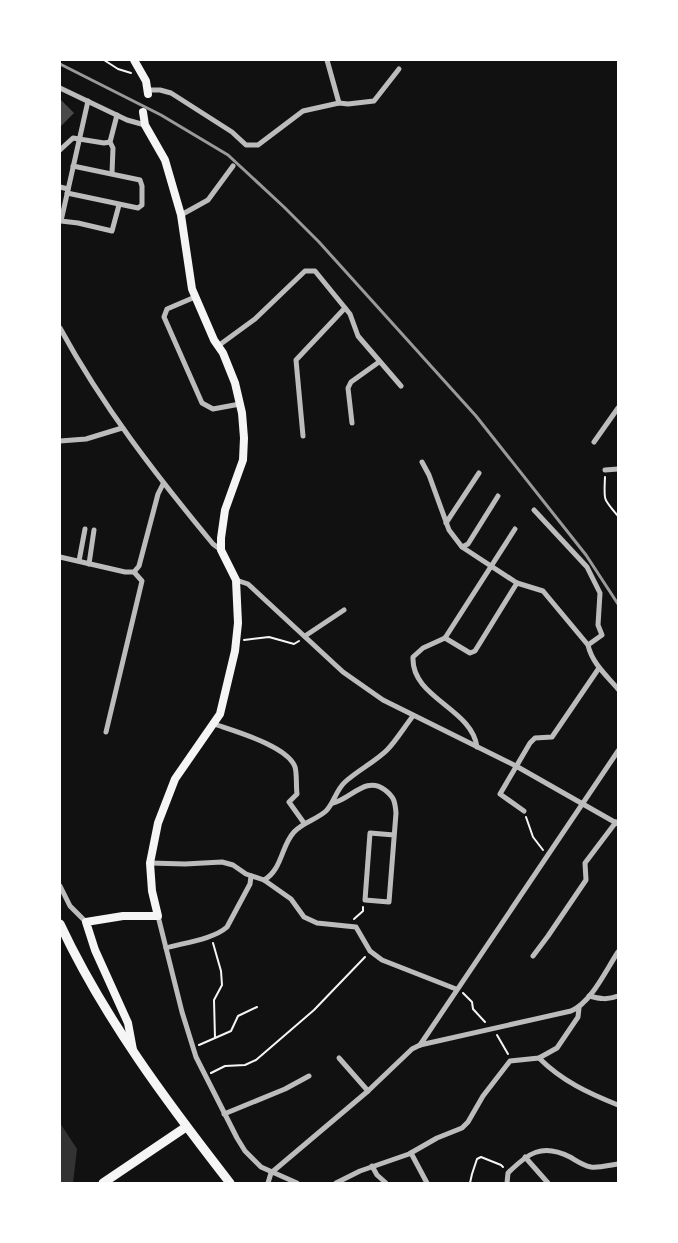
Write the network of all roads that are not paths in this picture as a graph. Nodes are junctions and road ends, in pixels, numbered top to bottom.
1 (134, 60) edge
2 (327, 60) edge
3 (399, 69) dead end
4 (60, 88) edge
5 (148, 92) joint
6 (88, 101) junction
7 (339, 103) junction
8 (143, 112) dead end
9 (117, 115) junction
10 (145, 125) junction
11 (79, 138) junction
12 (110, 142) junction
13 (246, 145) junction
14 (60, 150) edge
15 (242, 151) dead end
16 (73, 166) junction
17 (232, 166) dead end
18 (112, 173) junction
19 (60, 187) edge
20 (68, 191) junction
21 (119, 204) junction
22 (181, 215) junction
23 (195, 297) junction
24 (345, 308) junction
25 (60, 329) edge
26 (218, 346) junction
27 (380, 362) junction
28 (401, 386) dead end
29 (240, 404) junction
30 (618, 408) edge
31 (616, 416) edge
32 (352, 424) dead end
33 (122, 428) junction
34 (303, 436) dead end
35 (60, 441) edge
36 (594, 442) dead end
37 (422, 462) dead end
38 (618, 469) edge
39 (605, 470) road end
40 (479, 473) dead end
41 (163, 484) junction
42 (498, 496) dead end
43 (534, 510) dead end
44 (446, 523) junction
45 (86, 529) dead end
46 (515, 529) dead end
47 (94, 530) dead end
48 (462, 547) junction
49 (221, 550) junction
50 (60, 557) edge
51 (80, 561) junction
52 (89, 564) junction
53 (491, 567) junction
54 (134, 572) junction
55 (236, 580) junction
56 (517, 583) junction
57 (344, 610) dead end
58 (305, 636) junction
59 (445, 638) junction
60 (588, 645) junction
61 (599, 668) junction
62 (618, 689) edge
63 (413, 716) junction
64 (214, 724) junction
65 (106, 732) dead end
66 (477, 747) junction
67 (618, 751) edge
68 (516, 766) junction
69 (333, 803) junction
70 (582, 803) junction
71 (524, 811) road end
72 (304, 823) junction
73 (617, 823) edge
74 (394, 835) junction
75 (150, 862) junction
76 (251, 876) junction
77 (264, 880) junction
78 (60, 886) edge
79 (158, 916) junction
80 (86, 922) junction
81 (60, 924) edge
82 (166, 948) junction
83 (618, 952) edge
84 (532, 956) dead end
85 (456, 989) junction
86 (589, 996) junction
87 (618, 996) edge
88 (579, 1008) junction
89 (420, 1045) junction
90 (133, 1052) junction
91 (339, 1058) dead end
92 (539, 1058) junction
93 (309, 1076) dead end
94 (368, 1091) junction
95 (618, 1105) edge
96 (224, 1114) junction
97 (186, 1126) junction
98 (411, 1153) junction
99 (525, 1157) junction
100 (618, 1164) edge
101 (372, 1166) junction
102 (271, 1173) junction
103 (102, 1183) edge
104 (230, 1183) edge
105 (268, 1183) edge
106 (297, 1183) edge
107 (336, 1183) edge
108 (386, 1183) edge
109 (427, 1183) edge
110 (507, 1183) edge
111 (548, 1183) edge

1 - 5 main road
2 - 7 street
3 - 7 street
4 - 6 street
5 - 13 street
6 - 9 street
6 - 11 street
7 - 13 street
8 - 10 main road
9 - 10 street
9 - 12 street
10 - 22 main road
11 - 12 street
11 - 14 street
11 - 16 street
12 - 18 street
13 - 15 street
16 - 18 street
16 - 20 street
17 - 22 street
18 - 21 street
19 - 20 street
20 - 21 street
20 - 21 street
22 - 23 main road
23 - 26 main road
23 - 29 street
24 - 26 street
24 - 27 street
24 - 34 street
25 - 33 street
26 - 29 main road
27 - 28 street
27 - 32 street
29 - 49 main road
30 - 31 street
31 - 36 street
33 - 35 street
33 - 41 street
37 - 44 street
38 - 39 street
40 - 44 street
41 - 49 street
41 - 54 street
42 - 48 street
43 - 60 street
44 - 48 street
45 - 51 street
46 - 53 street
47 - 52 street
48 - 53 street
49 - 55 main road
50 - 51 street
51 - 52 street
52 - 54 street
53 - 56 street
53 - 59 street
54 - 65 street
55 - 58 street
55 - 64 main road
56 - 59 street
56 - 60 street
57 - 58 street
58 - 63 street
59 - 66 street
60 - 61 street
61 - 62 street
61 - 68 street
63 - 66 street
63 - 69 street
64 - 72 street
64 - 75 main road
66 - 68 street
67 - 70 street
68 - 70 street
68 - 71 street
69 - 72 street
69 - 74 street
70 - 73 street
70 - 85 street
72 - 77 street
73 - 84 street
74 - 74 street
75 - 76 street
75 - 79 main road
76 - 77 street
76 - 82 street
77 - 85 street
78 - 80 street
79 - 80 main road
79 - 82 street
80 - 90 main road
81 - 90 main road
82 - 96 street
83 - 86 street
85 - 89 street
86 - 87 street
86 - 88 street
88 - 89 street
88 - 92 street
89 - 94 street
90 - 97 main road
91 - 94 street
92 - 95 street
92 - 98 street
93 - 96 street
94 - 102 street
96 - 102 street
97 - 103 main road
97 - 104 main road
98 - 101 street
98 - 109 street
99 - 100 street
99 - 110 street
99 - 111 street
101 - 107 street
101 - 108 street
102 - 105 street
102 - 106 street

